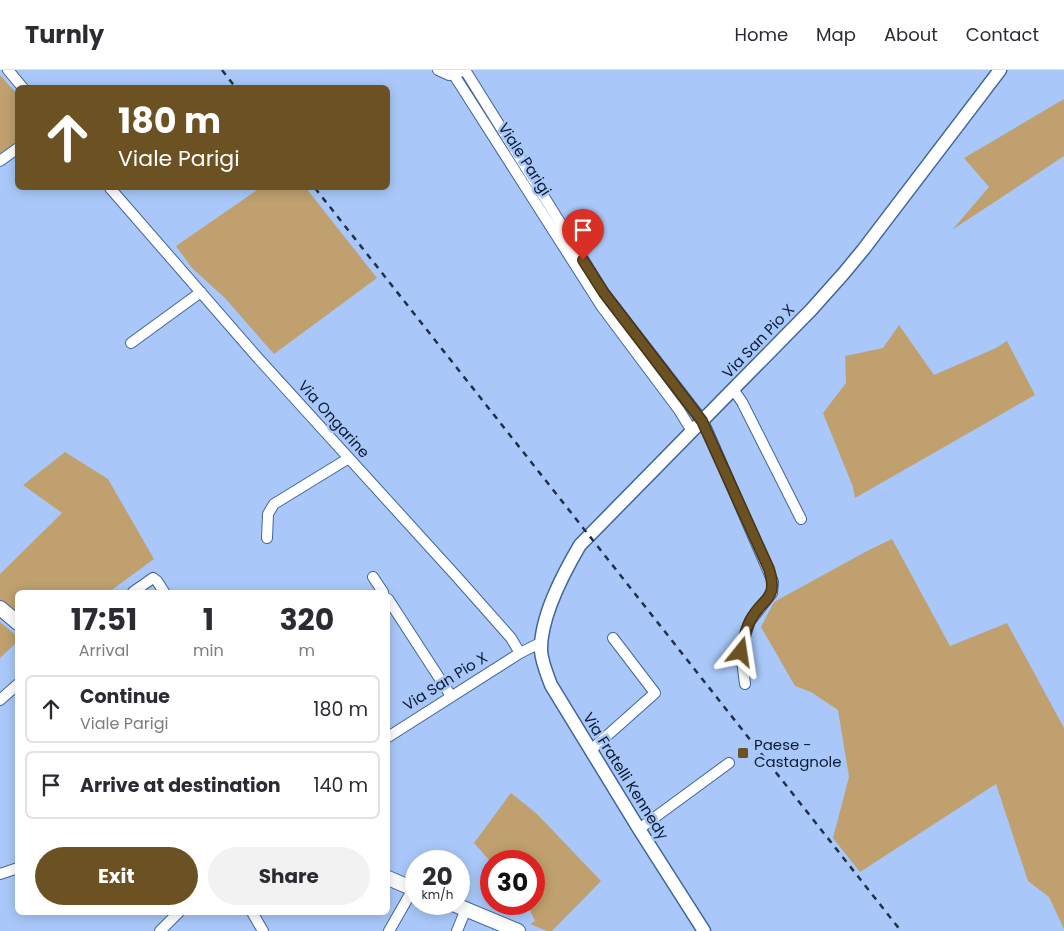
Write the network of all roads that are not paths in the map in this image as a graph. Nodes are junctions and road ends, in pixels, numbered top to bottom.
1 (8, 70) edge
2 (438, 70) edge
3 (1000, 70) edge
4 (460, 72) edge
5 (20, 85) edge
6 (15, 150) edge
7 (0, 161) edge
8 (112, 190) edge
9 (201, 292) junction
10 (131, 343) dead end
11 (733, 390) junction
12 (702, 421) junction
13 (692, 431) junction
14 (349, 458) junction
15 (801, 519) dead end
16 (267, 538) dead end
17 (373, 577) dead end
18 (136, 590) edge
19 (163, 590) edge
20 (383, 590) edge
21 (390, 602) edge
22 (0, 608) edge
23 (15, 620) edge
24 (543, 637) junction
25 (613, 638) dead end
26 (520, 653) junction
27 (745, 684) dead end
28 (15, 687) edge
29 (451, 696) junction
30 (0, 700) edge
31 (390, 736) edge
32 (591, 750) junction
33 (729, 763) dead end
34 (639, 828) junction
35 (15, 869) edge
36 (0, 874) edge
37 (390, 879) edge
38 (405, 885) edge
39 (405, 905) edge
40 (470, 910) edge
41 (176, 915) edge
42 (254, 915) edge
43 (459, 915) edge
44 (160, 931) edge
45 (263, 931) edge
46 (389, 931) edge
47 (457, 931) edge
48 (518, 931) edge
49 (704, 931) edge

1 - 5 street
2 - 4 street
3 - 11 street, Via San Pio X
4 - 12 street, Viale Parigi
4 - 13 street, Viale Parigi
6 - 7 street
8 - 9 street, Via Ongarine
9 - 10 street
9 - 14 street, Via Ongarine
11 - 12 street, Via San Pio X
11 - 15 street
12 - 13 street, Via San Pio X
12 - 27 street, Viale Parigi
13 - 24 street, Via San Pio X
14 - 16 street
14 - 26 street, Via Ongarine
17 - 20 street
18 - 19 street
21 - 29 street
22 - 23 main road
24 - 26 street
24 - 32 street, Via Fratelli Kennedy
25 - 32 street
26 - 29 street, Via San Pio X
28 - 30 street
29 - 31 street, Via San Pio X
32 - 34 street, Via Fratelli Kennedy
33 - 34 street
34 - 49 street, Via Fratelli Kennedy
35 - 36 street
37 - 38 main road
39 - 46 street
40 - 48 main road
41 - 44 street
42 - 45 street
43 - 47 street

